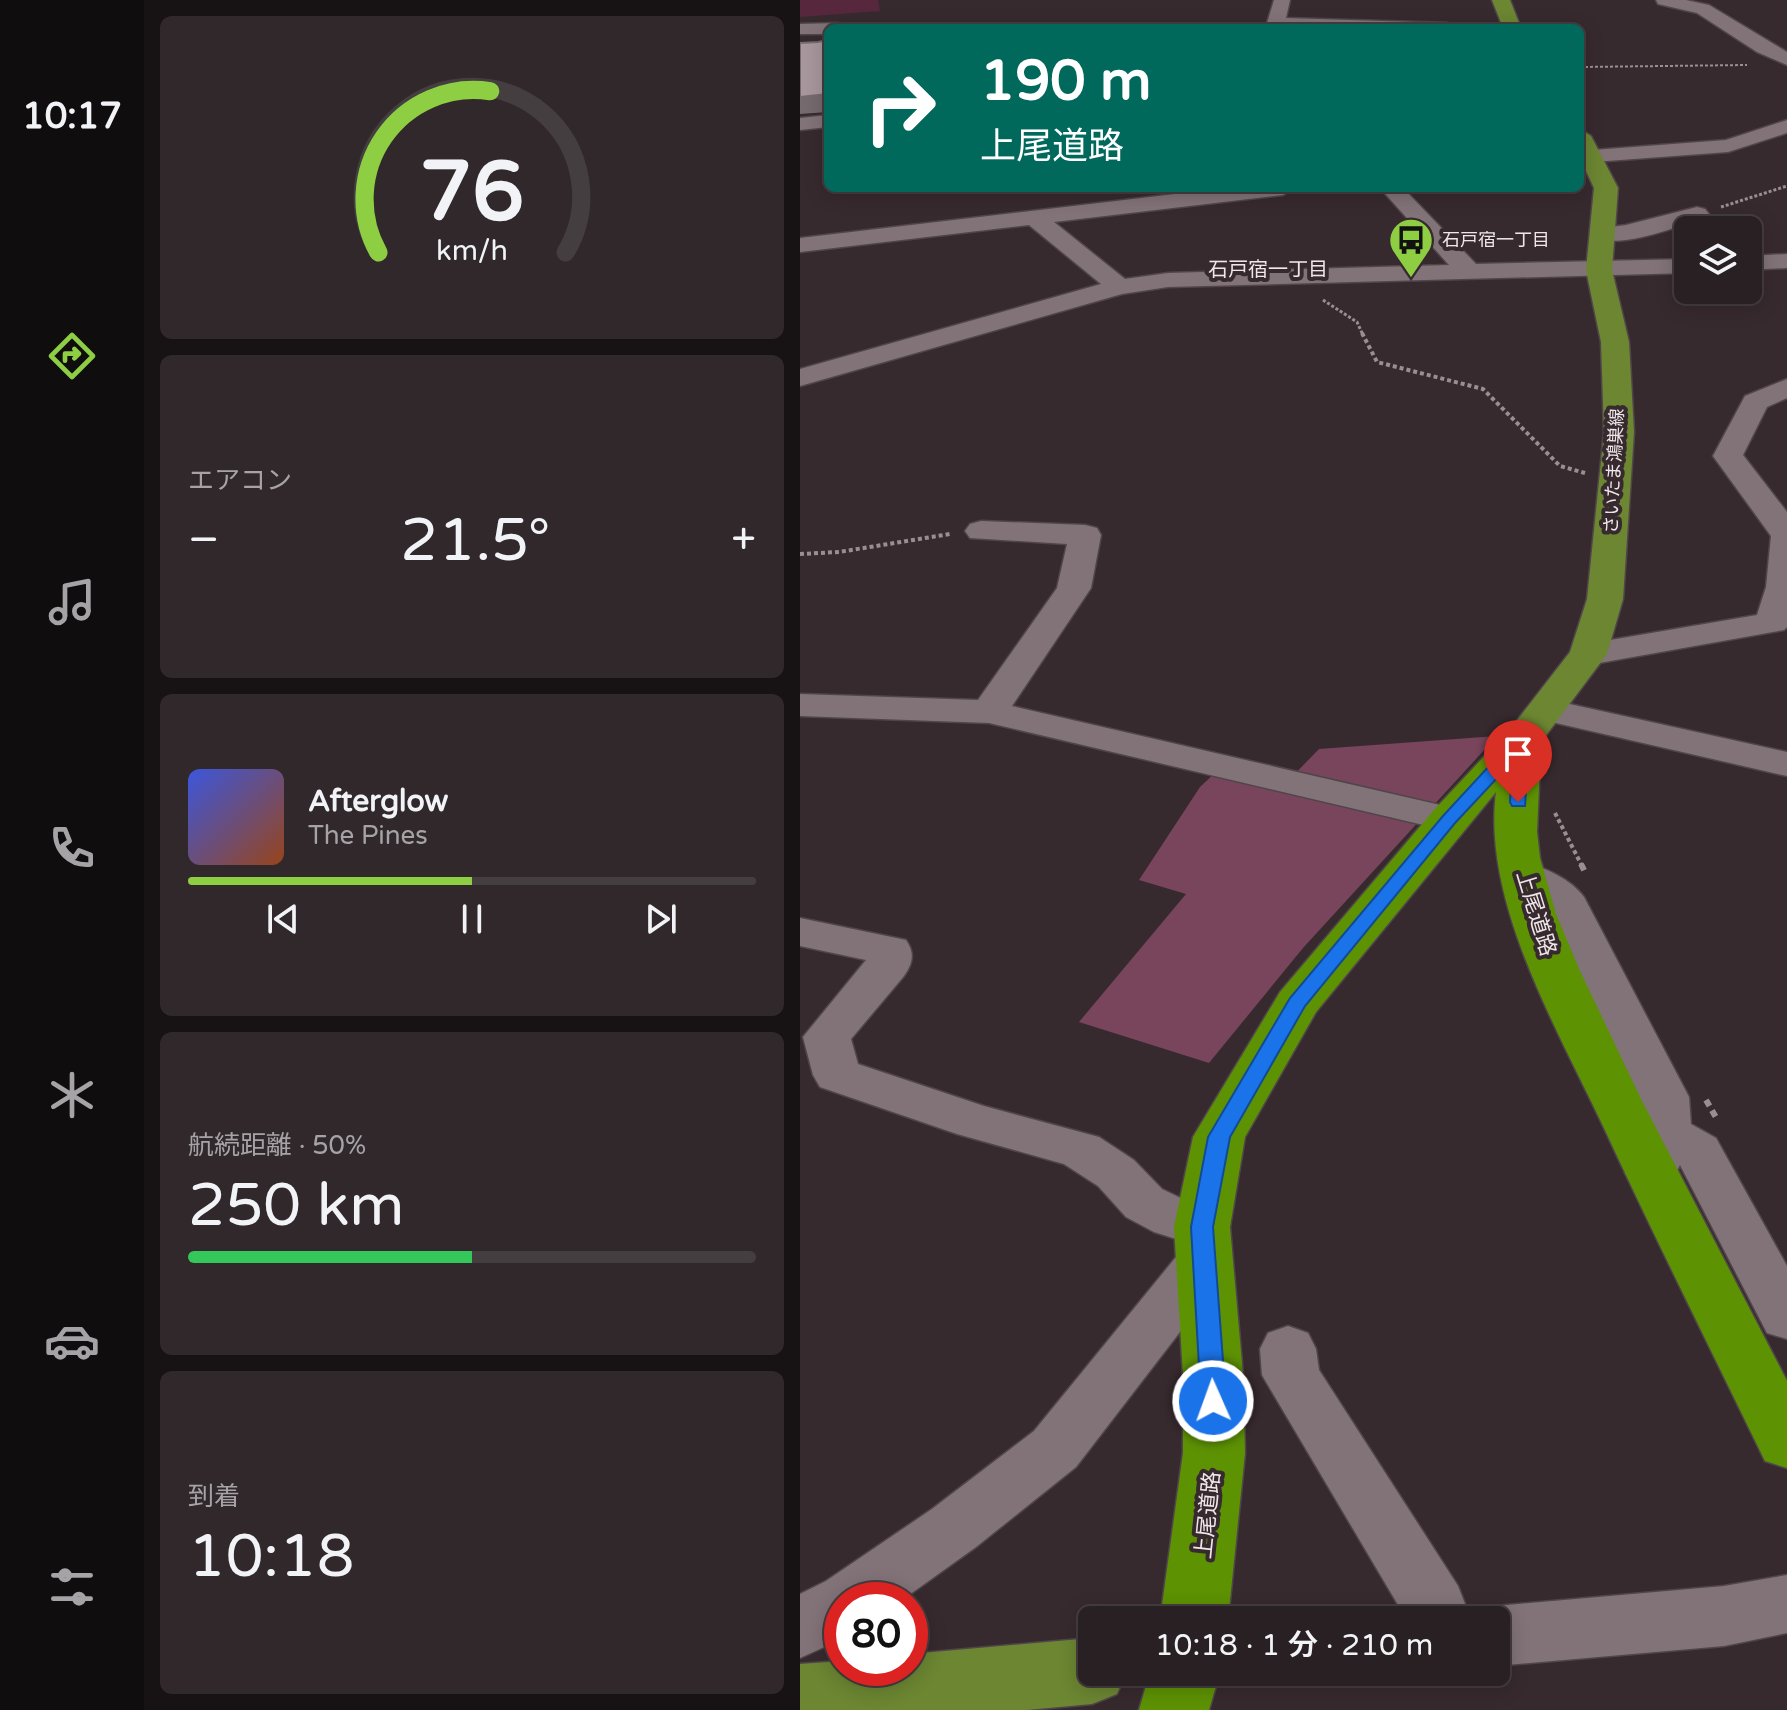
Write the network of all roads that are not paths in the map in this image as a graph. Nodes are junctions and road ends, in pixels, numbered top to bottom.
1 (1282, 0) edge
2 (1501, 0) edge
3 (1664, 0) edge
4 (1702, 5) edge
5 (1304, 24) edge
6 (1510, 24) edge
7 (824, 28) edge
8 (800, 29) edge
9 (1787, 59) edge
10 (824, 121) edge
11 (800, 124) edge
12 (1787, 126) edge
13 (1584, 150) edge
14 (1249, 192) edge
15 (1395, 192) edge
16 (1697, 214) road end
17 (1034, 217) junction
18 (1603, 234) junction
19 (800, 245) edge
20 (1787, 261) edge
21 (1762, 262) edge
22 (1674, 267) edge
23 (1599, 270) junction
24 (1471, 274) junction
25 (1120, 287) junction
26 (800, 378) edge
27 (1787, 387) edge
28 (981, 531) road end
29 (1787, 536) edge
30 (1588, 654) junction
31 (800, 705) edge
32 (989, 712) junction
33 (1534, 726) junction
34 (1787, 764) edge
35 (1449, 819) junction
36 (800, 932) edge
37 (1658, 1153) junction
38 (1203, 1244) junction
39 (1787, 1317) edge
40 (1288, 1349) dead end
41 (1787, 1442) edge
42 (876, 1582) edge
43 (1787, 1604) edge
44 (1196, 1606) edge
45 (1434, 1606) edge
46 (824, 1615) edge
47 (800, 1628) edge
48 (1510, 1635) edge
49 (1078, 1672) edge
50 (1181, 1686) edge
51 (800, 1698) edge
52 (1174, 1710) edge

1 - 5 street
2 - 6 main road
3 - 4 street
4 - 9 street
7 - 8 street
10 - 11 street
12 - 13 street
13 - 18 main road, さいたま鴻巣線
14 - 17 street
15 - 24 street
16 - 18 street
17 - 19 street
17 - 25 street
18 - 23 main road, さいたま鴻巣線
20 - 21 street
22 - 23 street
23 - 24 street
23 - 30 main road, さいたま鴻巣線
24 - 25 street
25 - 26 street
27 - 29 street
28 - 32 street
29 - 30 street
30 - 33 main road, さいたま鴻巣線
31 - 32 street
32 - 35 street
33 - 34 street
33 - 35 highway, 上尾道路
33 - 37 highway, 上尾道路
35 - 38 highway, 上尾道路
36 - 38 street
37 - 39 street
37 - 41 highway, 上尾道路
38 - 42 street
38 - 44 highway, 上尾道路
40 - 45 street
43 - 48 street
46 - 47 street
49 - 51 main road
50 - 52 highway

